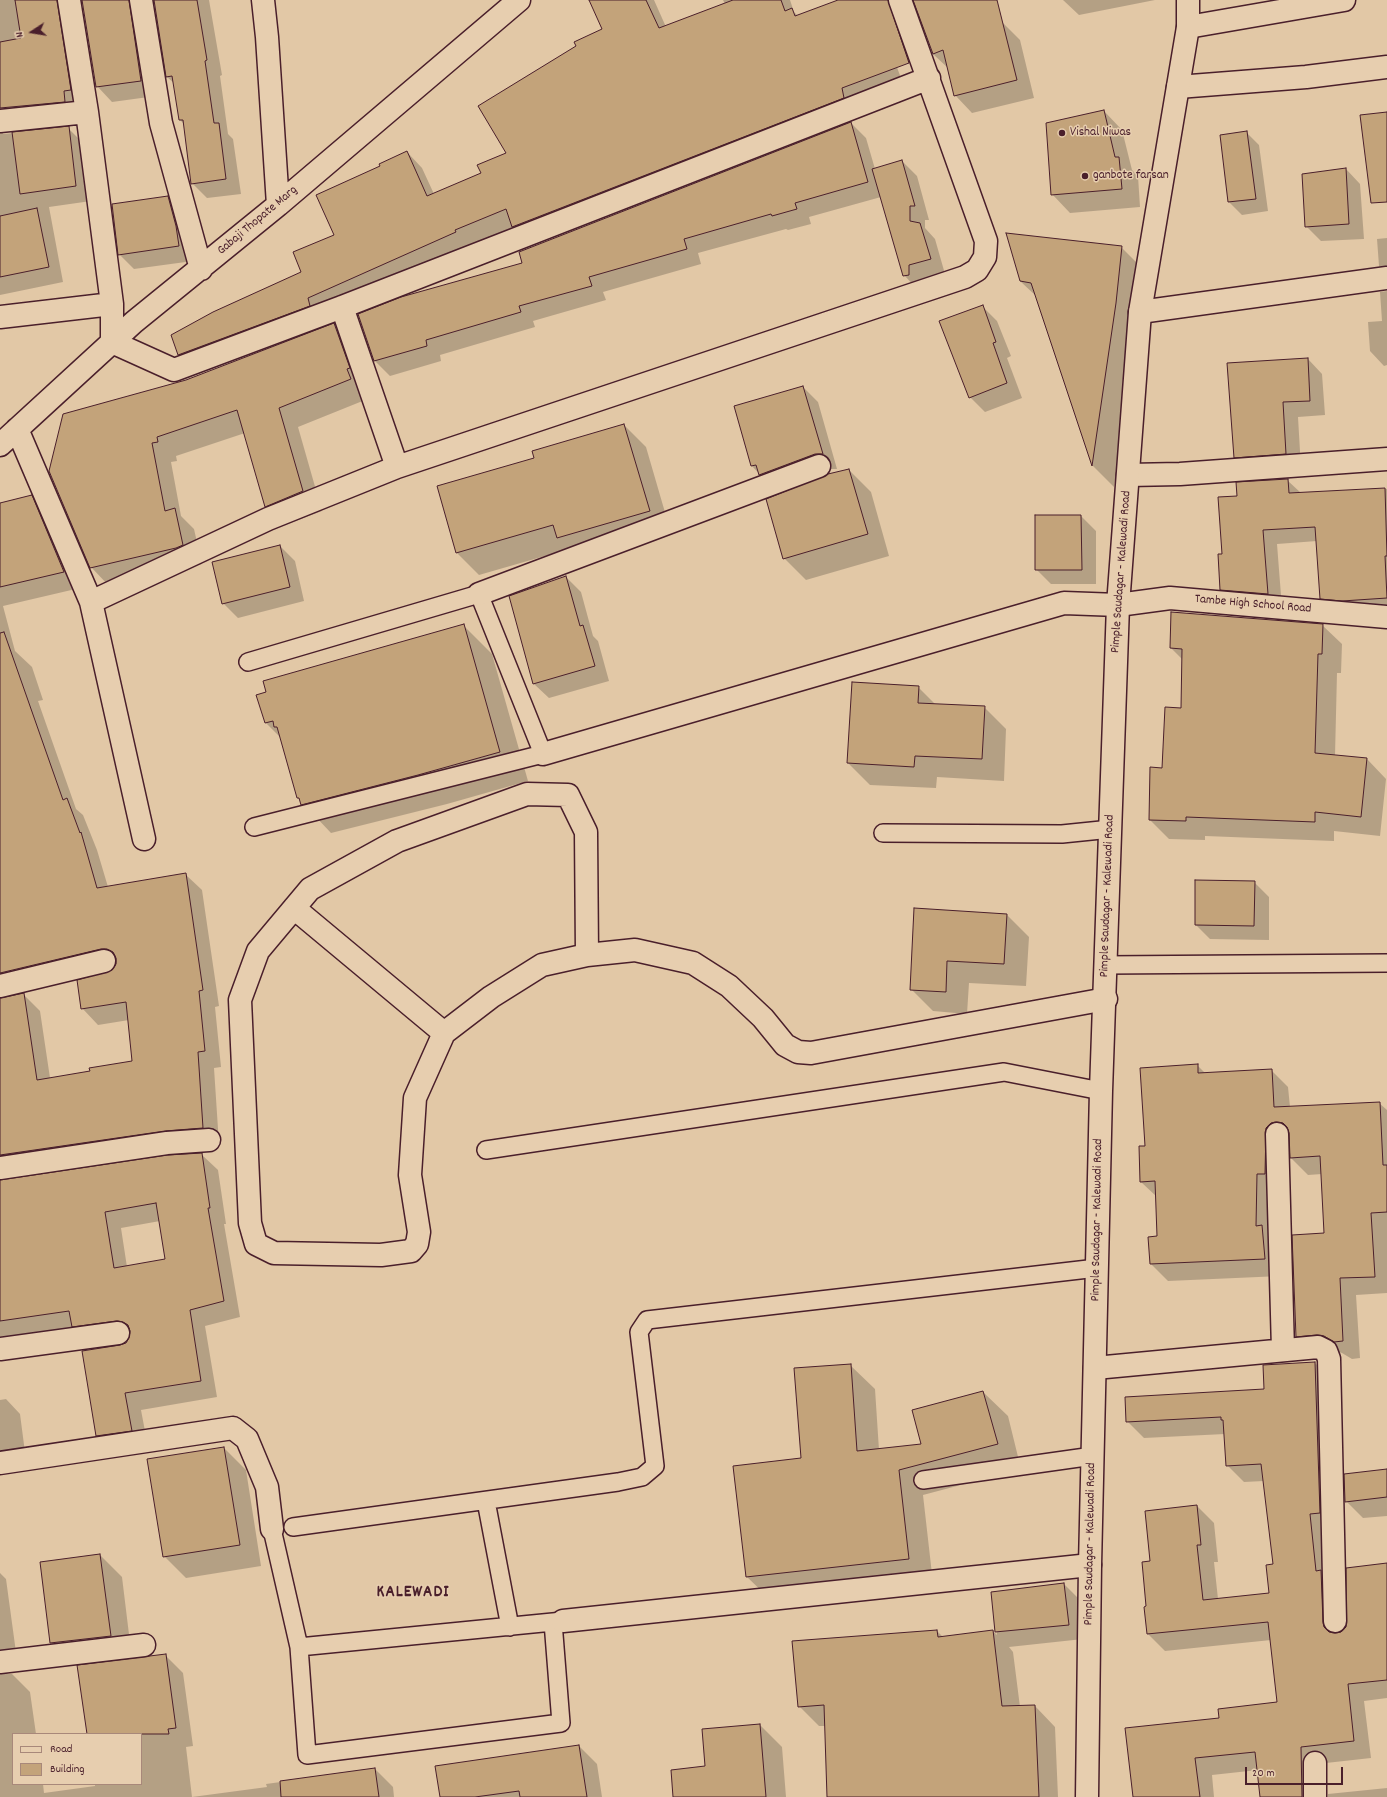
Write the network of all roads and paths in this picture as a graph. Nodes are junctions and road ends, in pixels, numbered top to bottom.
1 (69, 0) edge
2 (142, 0) edge
3 (263, 0) edge
4 (519, 0) edge
5 (900, 0) edge
6 (1188, 0) edge
7 (1344, 0) edge
8 (1188, 27) junction
9 (1387, 67) edge
10 (929, 78) junction
11 (1178, 88) junction
12 (87, 112) junction
13 (0, 121) edge
14 (278, 205) junction
15 (201, 269) junction
16 (1387, 278) edge
17 (112, 304) junction
18 (342, 307) junction
19 (1140, 312) junction
20 (0, 317) edge
21 (112, 342) junction
22 (17, 429) junction
23 (0, 444) edge
24 (1387, 459) edge
25 (819, 466) dead end
26 (397, 467) junction
27 (1128, 475) junction
28 (479, 594) junction
29 (91, 602) junction
30 (1118, 605) junction
31 (1387, 618) edge
32 (248, 662) dead end
33 (543, 754) junction
34 (254, 827) dead end
35 (1111, 829) junction
36 (883, 833) dead end
37 (144, 839) dead end
38 (294, 908) junction
39 (587, 955) junction
40 (104, 961) dead end
41 (1387, 963) edge
42 (1105, 965) junction
43 (0, 986) edge
44 (1106, 999) junction
45 (444, 1033) junction
46 (1101, 1091) junction
47 (1277, 1134) dead end
48 (209, 1140) dead end
49 (486, 1150) dead end
50 (0, 1168) edge
51 (1097, 1268) junction
52 (118, 1333) dead end
53 (0, 1348) edge
54 (1283, 1350) junction
55 (1095, 1368) junction
56 (1093, 1456) junction
57 (0, 1463) edge
58 (923, 1480) dead end
59 (486, 1501) junction
60 (282, 1528) junction
61 (1090, 1565) junction
62 (1335, 1621) dead end
63 (558, 1622) junction
64 (510, 1627) junction
65 (144, 1645) dead end
66 (299, 1647) junction
67 (0, 1662) edge
68 (1315, 1763) dead end
69 (1088, 1797) edge
70 (1315, 1797) edge

1 - 12 street
2 - 15 street
3 - 14 street
4 - 14 street, Gabaji Thopate Marg
5 - 10 street
6 - 8 street, Pimple Saudagar - Kalewadi Road
7 - 8 street
8 - 11 street, Pimple Saudagar - Kalewadi Road
9 - 11 street
10 - 18 street
10 - 26 street
11 - 19 street, Pimple Saudagar - Kalewadi Road
12 - 13 street
12 - 17 street
14 - 15 street, Gabaji Thopate Marg
15 - 21 street, Gabaji Thopate Marg
16 - 19 street
17 - 20 street
17 - 21 street
18 - 21 street
18 - 26 street
19 - 27 street, Pimple Saudagar - Kalewadi Road
21 - 22 street, Gabaji Thopate Marg
22 - 23 street, Gabaji Thopate Marg
22 - 29 street
24 - 27 street
25 - 28 street
26 - 29 street
27 - 30 street, Pimple Saudagar - Kalewadi Road
28 - 32 lane
28 - 33 lane
29 - 37 street
30 - 31 street, Tambe High School Road
30 - 33 street, Tambe High School Road
30 - 35 street, Pimple Saudagar - Kalewadi Road
33 - 34 lane
35 - 36 lane
35 - 42 street, Pimple Saudagar - Kalewadi Road
38 - 39 street
38 - 45 street
38 - 45 street
39 - 44 street
39 - 45 street
40 - 43 street
41 - 42 lane
42 - 44 street, Pimple Saudagar - Kalewadi Road
44 - 46 street, Pimple Saudagar - Kalewadi Road
46 - 49 lane
46 - 51 street, Pimple Saudagar - Kalewadi Road
47 - 54 street
48 - 50 street
51 - 55 street, Pimple Saudagar - Kalewadi Road
51 - 59 lane
52 - 53 street
54 - 55 street
54 - 62 street
55 - 56 street, Pimple Saudagar - Kalewadi Road
56 - 58 lane
56 - 61 street, Pimple Saudagar - Kalewadi Road
57 - 60 street
59 - 60 lane
59 - 64 lane
60 - 66 lane
61 - 63 street
61 - 69 street, Pimple Saudagar - Kalewadi Road
63 - 64 lane
63 - 66 lane
64 - 66 lane
65 - 67 street
68 - 70 street

